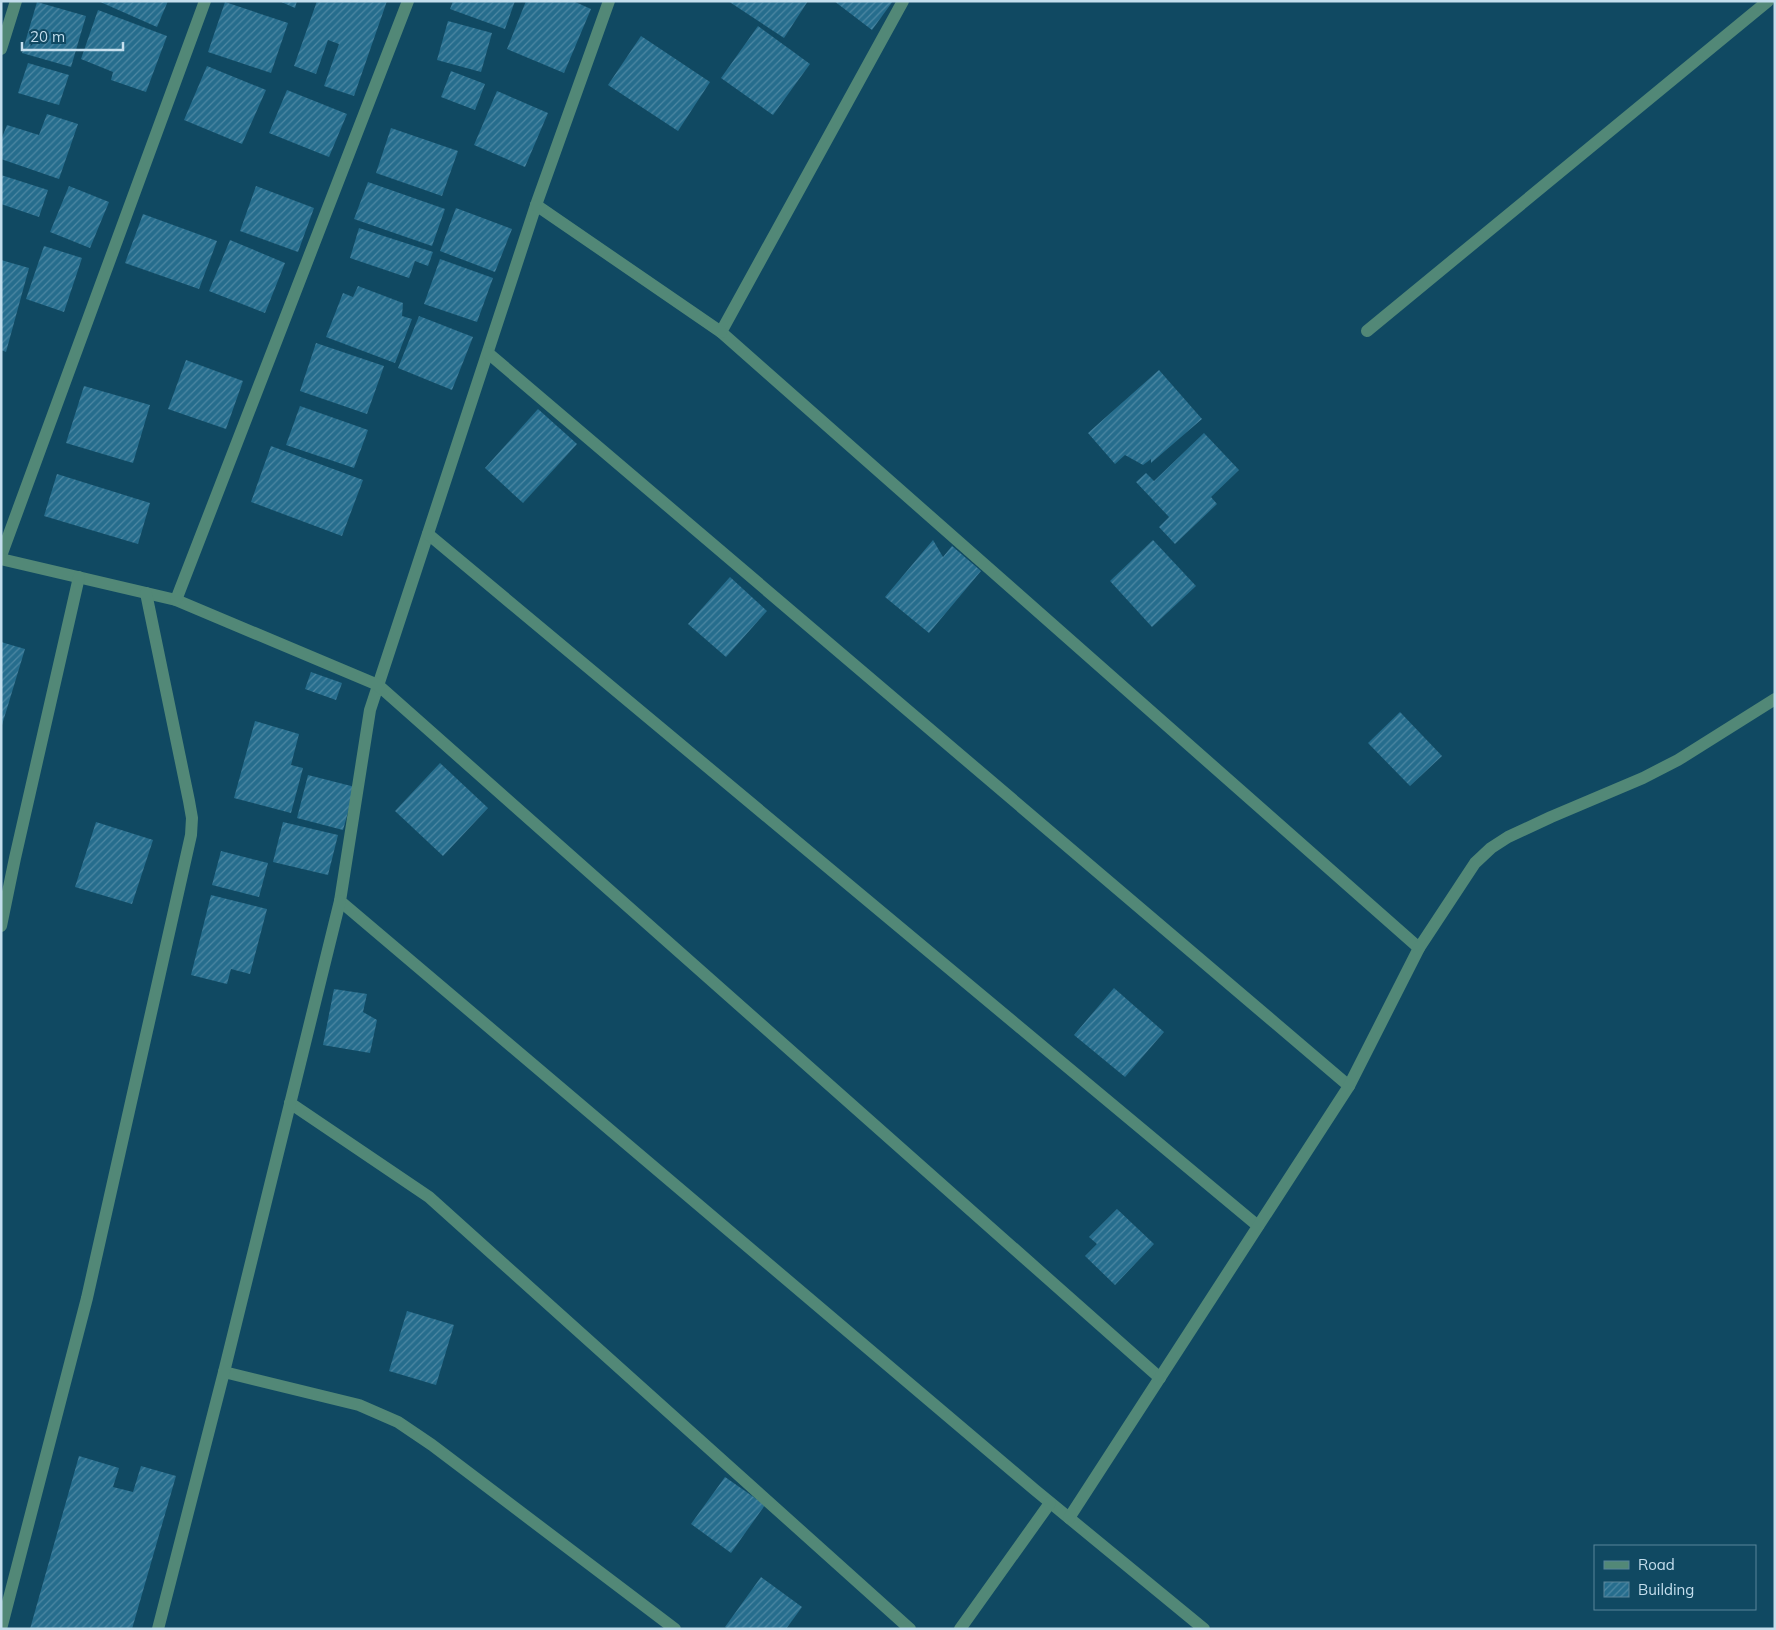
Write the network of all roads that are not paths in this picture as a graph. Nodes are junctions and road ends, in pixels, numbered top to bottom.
1 (16, 1) edge
2 (205, 1) edge
3 (408, 1) edge
4 (609, 1) edge
5 (903, 1) edge
6 (1768, 1) edge
7 (1, 49) edge
8 (536, 205) junction
9 (1367, 331) dead end
10 (721, 332) junction
11 (488, 353) junction
12 (428, 534) junction
13 (1, 557) edge
14 (79, 577) junction
15 (146, 593) junction
16 (176, 600) junction
17 (378, 685) junction
18 (1775, 699) edge
19 (340, 901) junction
20 (1, 926) edge
21 (1419, 948) junction
22 (1348, 1086) junction
23 (290, 1103) junction
24 (1258, 1226) junction
25 (224, 1372) junction
26 (1160, 1378) junction
27 (1050, 1503) junction
28 (1069, 1518) junction
29 (1, 1629) edge
30 (158, 1629) edge
31 (675, 1629) edge
32 (910, 1629) edge
33 (960, 1629) edge
34 (1204, 1629) edge

1 - 7 street
2 - 13 street
3 - 16 street
4 - 8 street
5 - 10 street
6 - 9 street
8 - 10 street
8 - 11 street
10 - 21 street
11 - 12 street
11 - 22 street
12 - 17 street
12 - 24 street
13 - 14 street
14 - 15 street
14 - 20 street
15 - 16 street
15 - 29 street
16 - 17 street
17 - 19 street
17 - 26 street
18 - 21 street
19 - 23 street
19 - 27 street
21 - 22 street
22 - 24 street
23 - 25 street
23 - 32 street
24 - 26 street
25 - 30 street
25 - 31 street
26 - 28 street
27 - 28 street
27 - 33 street
28 - 34 street

